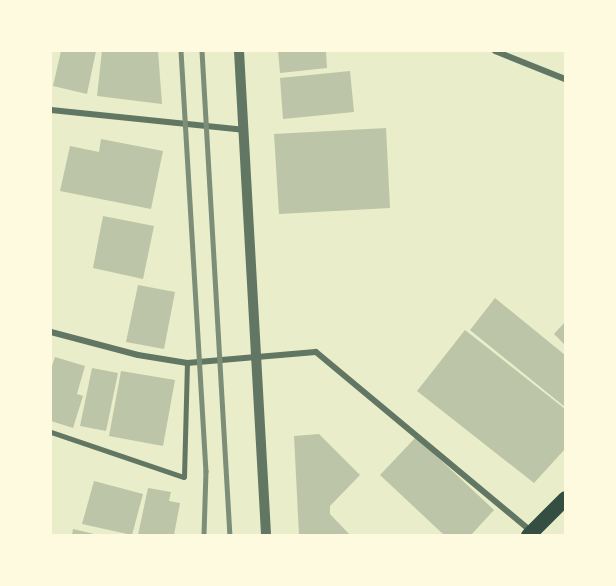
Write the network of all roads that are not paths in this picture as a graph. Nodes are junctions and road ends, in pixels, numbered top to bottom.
1 (239, 51) edge
2 (495, 51) edge
3 (565, 79) edge
4 (51, 110) edge
5 (243, 130) junction
6 (51, 332) edge
7 (257, 358) junction
8 (187, 363) junction
9 (51, 432) edge
10 (565, 498) edge
11 (529, 533) edge
12 (266, 535) edge

1 - 5 street
2 - 3 street
4 - 5 street
5 - 7 street
6 - 8 street
7 - 8 street
7 - 11 street
7 - 12 street
8 - 9 lane
10 - 11 main road

